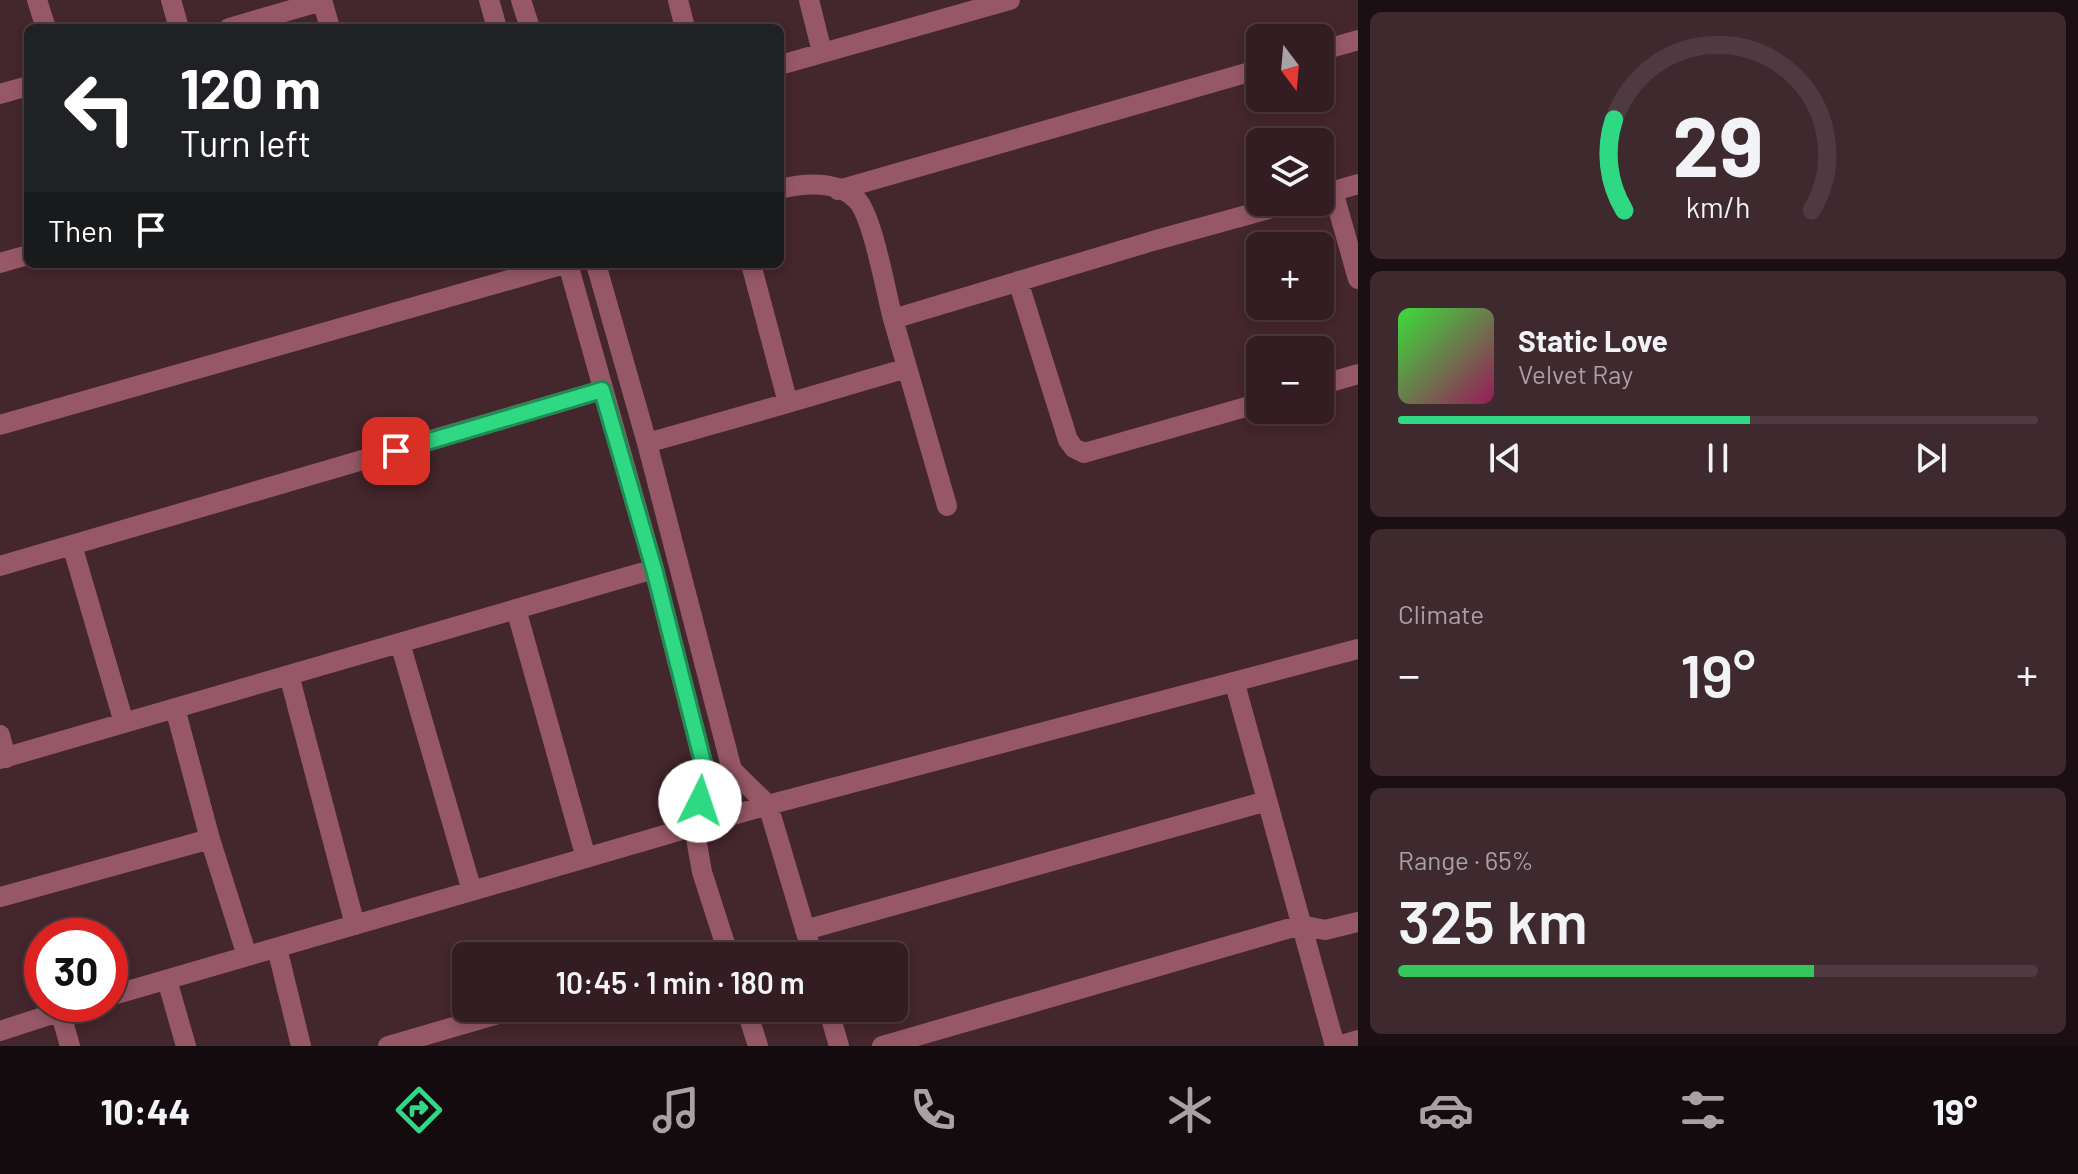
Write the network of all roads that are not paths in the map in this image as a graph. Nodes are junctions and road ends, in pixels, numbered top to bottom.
1 (37, 0) edge
2 (171, 0) edge
3 (489, 0) edge
4 (521, 0) edge
5 (678, 0) edge
6 (809, 0) edge
7 (1010, 0) edge
8 (322, 1) edge
9 (952, 8) edge
10 (45, 24) edge
11 (178, 24) edge
12 (243, 24) edge
13 (329, 24) edge
14 (496, 24) edge
15 (529, 24) edge
16 (684, 24) edge
17 (1358, 40) edge
18 (1334, 47) edge
19 (822, 52) junction
20 (784, 64) edge
21 (1246, 73) edge
22 (24, 87) edge
23 (0, 94) edge
24 (1358, 184) edge
25 (784, 188) edge
26 (838, 190) junction
27 (1334, 191) edge
28 (1334, 214) edge
29 (1246, 216) edge
30 (24, 256) edge
31 (0, 263) edge
32 (553, 268) edge
33 (568, 268) edge
34 (597, 268) edge
35 (752, 268) edge
36 (1358, 279) edge
37 (1018, 281) junction
38 (893, 319) junction
39 (907, 368) junction
40 (1358, 374) edge
41 (1334, 381) edge
42 (602, 390) junction
43 (788, 403) junction
44 (1246, 407) edge
45 (0, 425) edge
46 (647, 443) junction
47 (947, 506) dead end
48 (72, 545) junction
49 (0, 566) edge
50 (654, 569) junction
51 (516, 609) junction
52 (400, 643) junction
53 (1358, 649) edge
54 (289, 675) junction
55 (1235, 684) junction
56 (175, 708) junction
57 (124, 723) junction
58 (0, 735) edge
59 (3, 758) edge
60 (1267, 801) junction
61 (768, 805) junction
62 (694, 827) junction
63 (210, 839) junction
64 (586, 858) junction
65 (472, 891) junction
66 (0, 897) edge
67 (1358, 922) edge
68 (355, 925) junction
69 (1301, 925) junction
70 (805, 930) junction
71 (725, 942) edge
72 (809, 942) edge
73 (277, 948) junction
74 (247, 956) junction
75 (167, 980) junction
76 (128, 991) edge
77 (27, 1022) edge
78 (63, 1022) edge
79 (471, 1022) edge
80 (750, 1022) edge
81 (832, 1022) edge
82 (0, 1031) edge
83 (1358, 1040) edge
84 (70, 1046) edge
85 (186, 1046) edge
86 (301, 1046) edge
87 (388, 1046) edge
88 (758, 1046) edge
89 (839, 1046) edge
90 (882, 1046) edge
91 (1336, 1046) edge

1 - 10 street
2 - 11 street
3 - 14 street
4 - 15 street
5 - 16 street
6 - 19 street
7 - 9 street
8 - 12 street
8 - 13 street
9 - 19 street
17 - 18 street
19 - 20 street
21 - 26 street
22 - 23 street
24 - 27 street
25 - 26 street
26 - 38 street
28 - 36 street
29 - 37 street
30 - 31 street
32 - 45 street
33 - 42 street
34 - 46 street
35 - 43 street
37 - 38 street
37 - 44 street
38 - 39 street
39 - 43 street
39 - 47 street
40 - 41 street
42 - 48 street
42 - 50 street
43 - 46 street
46 - 61 street
48 - 49 street
48 - 57 street
50 - 51 street
50 - 62 street
51 - 52 street
51 - 64 street
52 - 54 street
52 - 65 street
53 - 55 street
54 - 56 street
54 - 68 street
55 - 60 street
55 - 61 street
56 - 57 street
56 - 63 street
57 - 59 street
58 - 59 street
60 - 69 street
60 - 70 street
61 - 62 street
61 - 70 street
62 - 64 street
62 - 71 street
63 - 66 street
63 - 74 street
64 - 65 street
65 - 68 street
67 - 69 street
68 - 73 street
69 - 90 street
69 - 91 street
70 - 72 street
73 - 74 street
73 - 86 street
74 - 75 street
75 - 76 street
75 - 85 street
77 - 82 street
78 - 84 street
79 - 87 street
80 - 88 street
81 - 89 street
83 - 91 street

